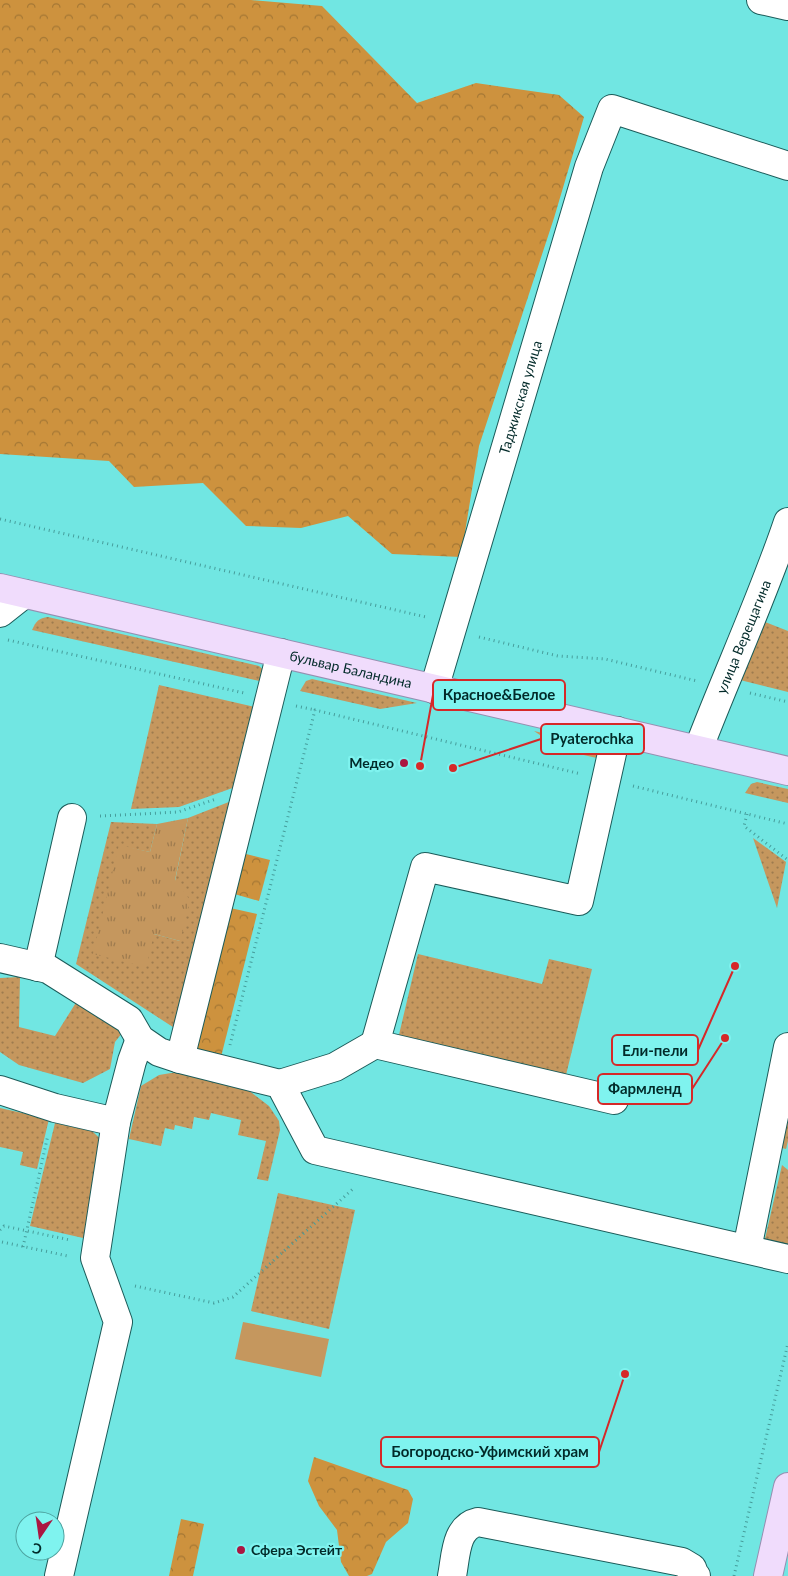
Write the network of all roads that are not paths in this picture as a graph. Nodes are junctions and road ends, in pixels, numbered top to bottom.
1 (761, 0) edge
2 (788, 6) edge
3 (788, 166) edge
4 (788, 522) edge
5 (12, 591) edge
6 (0, 613) edge
7 (281, 653) junction
8 (434, 689) junction
9 (617, 731) junction
10 (698, 750) junction
11 (788, 771) edge
12 (72, 818) road end
13 (0, 958) edge
14 (38, 967) junction
15 (140, 1039) junction
16 (375, 1044) junction
17 (788, 1047) edge
18 (180, 1059) junction
19 (280, 1084) junction
20 (0, 1090) edge
21 (614, 1100) dead end
22 (116, 1122) junction
23 (747, 1249) junction
24 (788, 1259) edge
25 (788, 1487) edge
26 (59, 1576) edge
27 (452, 1576) edge
28 (695, 1576) edge
29 (768, 1576) edge

1 - 2 street
3 - 8 street, Таджикская улица
4 - 10 street, улица Верещагина
5 - 6 street
5 - 7 main road, бульвар Баландина
7 - 8 main road, бульвар Баландина
7 - 18 street
8 - 9 main road, бульвар Баландина
9 - 10 main road, бульвар Баландина
9 - 16 street
10 - 11 main road, бульвар Баландина
12 - 14 street
13 - 14 street
14 - 15 street
15 - 18 street
15 - 22 street
16 - 19 street
16 - 21 street
17 - 23 street
18 - 19 street
19 - 23 street
20 - 22 street
22 - 26 street
23 - 24 street
25 - 29 main road
27 - 28 street

